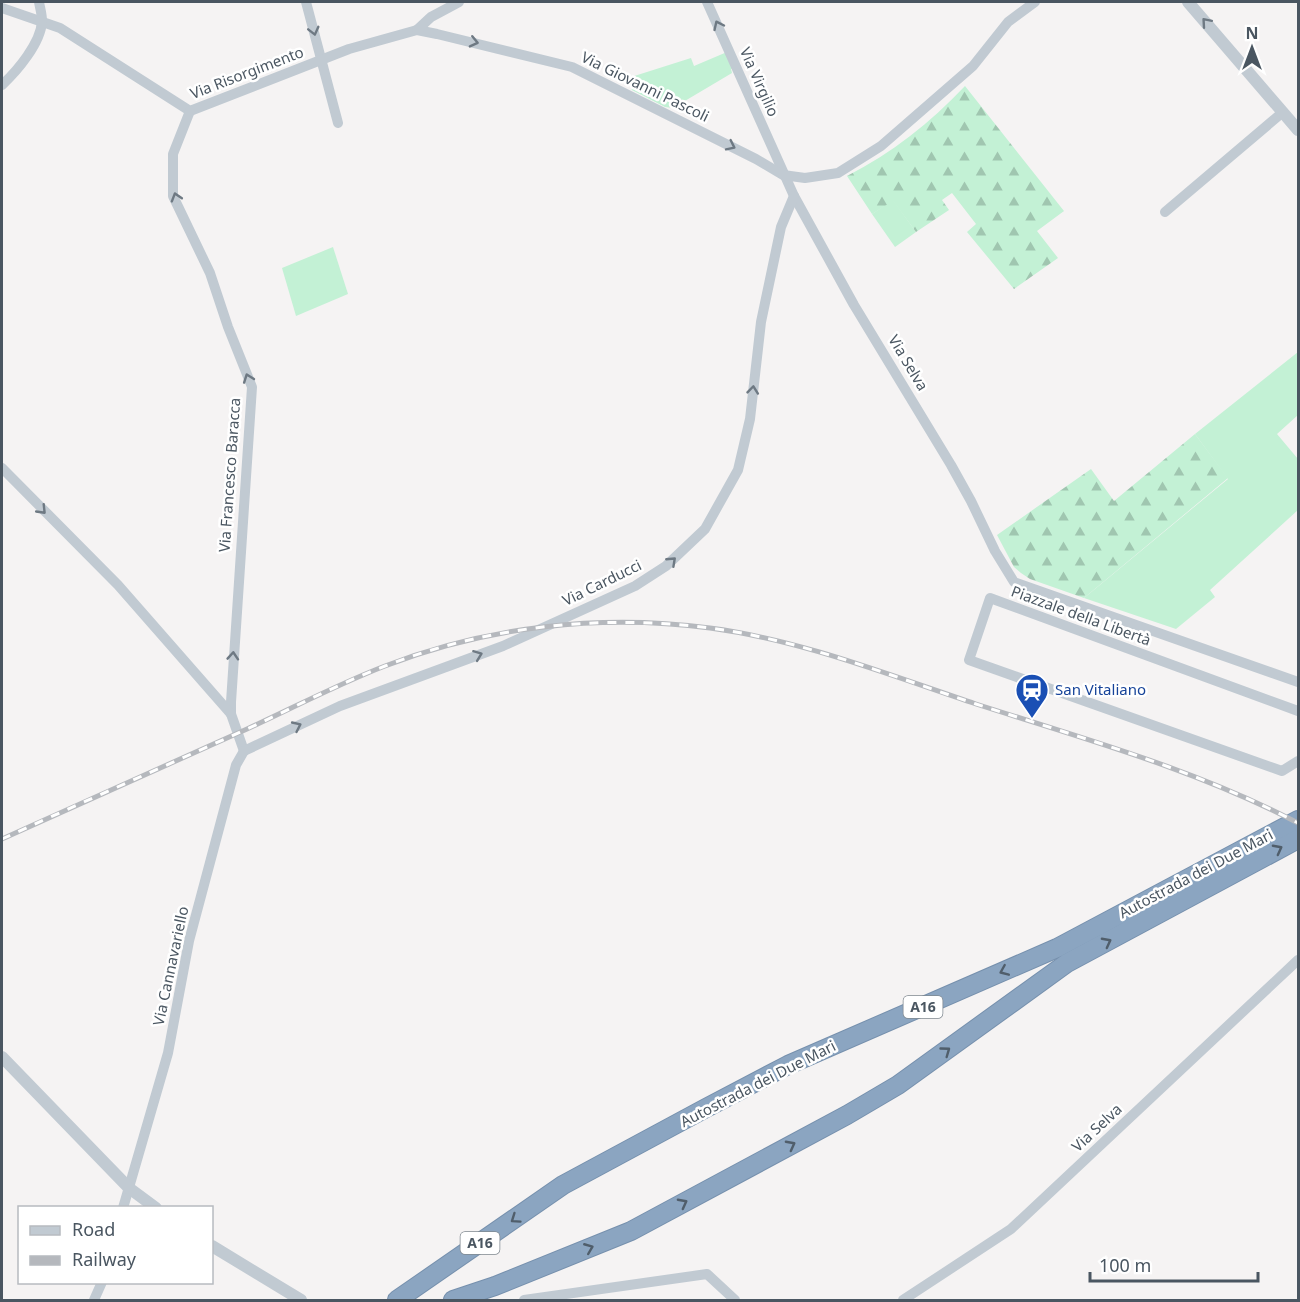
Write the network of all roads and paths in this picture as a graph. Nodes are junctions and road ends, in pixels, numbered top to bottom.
1 (39, 2) edge
2 (306, 2) edge
3 (459, 2) edge
4 (707, 2) edge
5 (1035, 2) edge
6 (1188, 2) edge
7 (2, 8) edge
8 (42, 21) junction
9 (417, 30) junction
10 (321, 61) junction
11 (2, 85) edge
12 (190, 111) junction
13 (1283, 112) junction
14 (338, 123) dead end
15 (1299, 130) edge
16 (783, 175) junction
17 (794, 196) junction
18 (1165, 212) dead end
19 (2, 468) edge
20 (1299, 682) edge
21 (1299, 711) edge
22 (231, 714) junction
23 (244, 751) junction
24 (1299, 761) edge
25 (1299, 819) edge
26 (1299, 839) edge
27 (1299, 960) edge
28 (2, 1057) edge
29 (129, 1188) junction
30 (124, 1206) edge
31 (153, 1206) edge
32 (213, 1247) edge
33 (101, 1284) edge
34 (94, 1300) edge
35 (301, 1300) edge
36 (397, 1300) edge
37 (453, 1300) edge
38 (524, 1300) edge
39 (735, 1300) edge
40 (903, 1300) edge

1 - 8 street
2 -> 10 street
3 - 9 street
16 -> 4 street, Via Virgilio
5 - 16 street
13 -> 6 street
7 - 8 street, Via Risorgimento
8 - 11 street
8 - 12 street, Via Risorgimento
9 - 10 street, Via Risorgimento
9 -> 16 street, Via Giovanni Pascoli
10 - 12 street, Via Risorgimento
10 - 14 street
22 -> 12 street, Via Francesco Baracca
13 - 15 street
13 - 18 street
16 - 17 street, Via Selva
17 - 20 street, Via Selva
23 -> 17 street, Via Carducci
19 -> 22 street
21 - 24 street, Piazzale della Libertà
22 - 23 street, Via Francesco Baracca
23 - 29 street, Via Cannavariello
25 -> 36 highway, Autostrada dei Due Mari / A16
37 -> 26 highway, Autostrada dei Due Mari
27 - 40 street, Via Selva
28 - 29 street
29 - 30 street, Via Cannavariello
29 - 31 street
32 - 35 street
33 - 34 street
38 - 39 street

